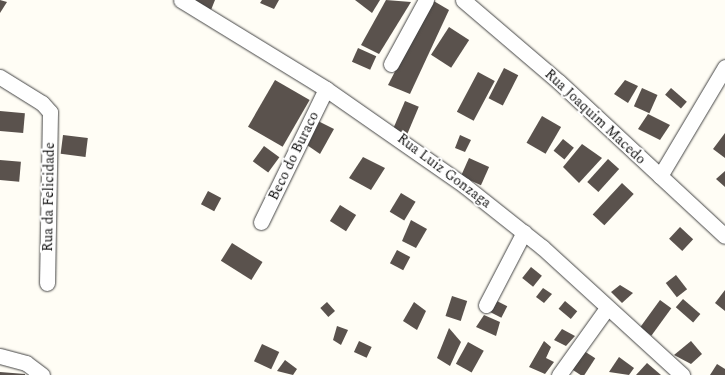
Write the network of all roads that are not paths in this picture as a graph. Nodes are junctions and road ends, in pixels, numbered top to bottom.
1 (181, 0) edge
2 (426, 0) edge
3 (463, 0) edge
4 (391, 64) dead end
5 (725, 67) edge
6 (0, 77) edge
7 (326, 89) junction
8 (660, 176) junction
9 (261, 222) dead end
10 (524, 232) junction
11 (725, 236) edge
12 (47, 283) dead end
13 (486, 305) dead end
14 (607, 308) junction
15 (0, 356) edge
16 (42, 375) edge
17 (559, 375) edge
18 (682, 375) edge

1 - 7 street, Rua Luiz Gonzaga
2 - 4 street
3 - 8 street, Rua Joaquim Macedo
5 - 8 street
6 - 12 street, Rua da Felicidade
7 - 9 street, Beco do Buraco
7 - 10 street, Rua Luiz Gonzaga
8 - 11 street, Rua Joaquim Macedo
10 - 13 street
10 - 14 street, Rua Luiz Gonzaga
14 - 17 street
14 - 18 street, Rua Luiz Gonzaga
15 - 16 street

